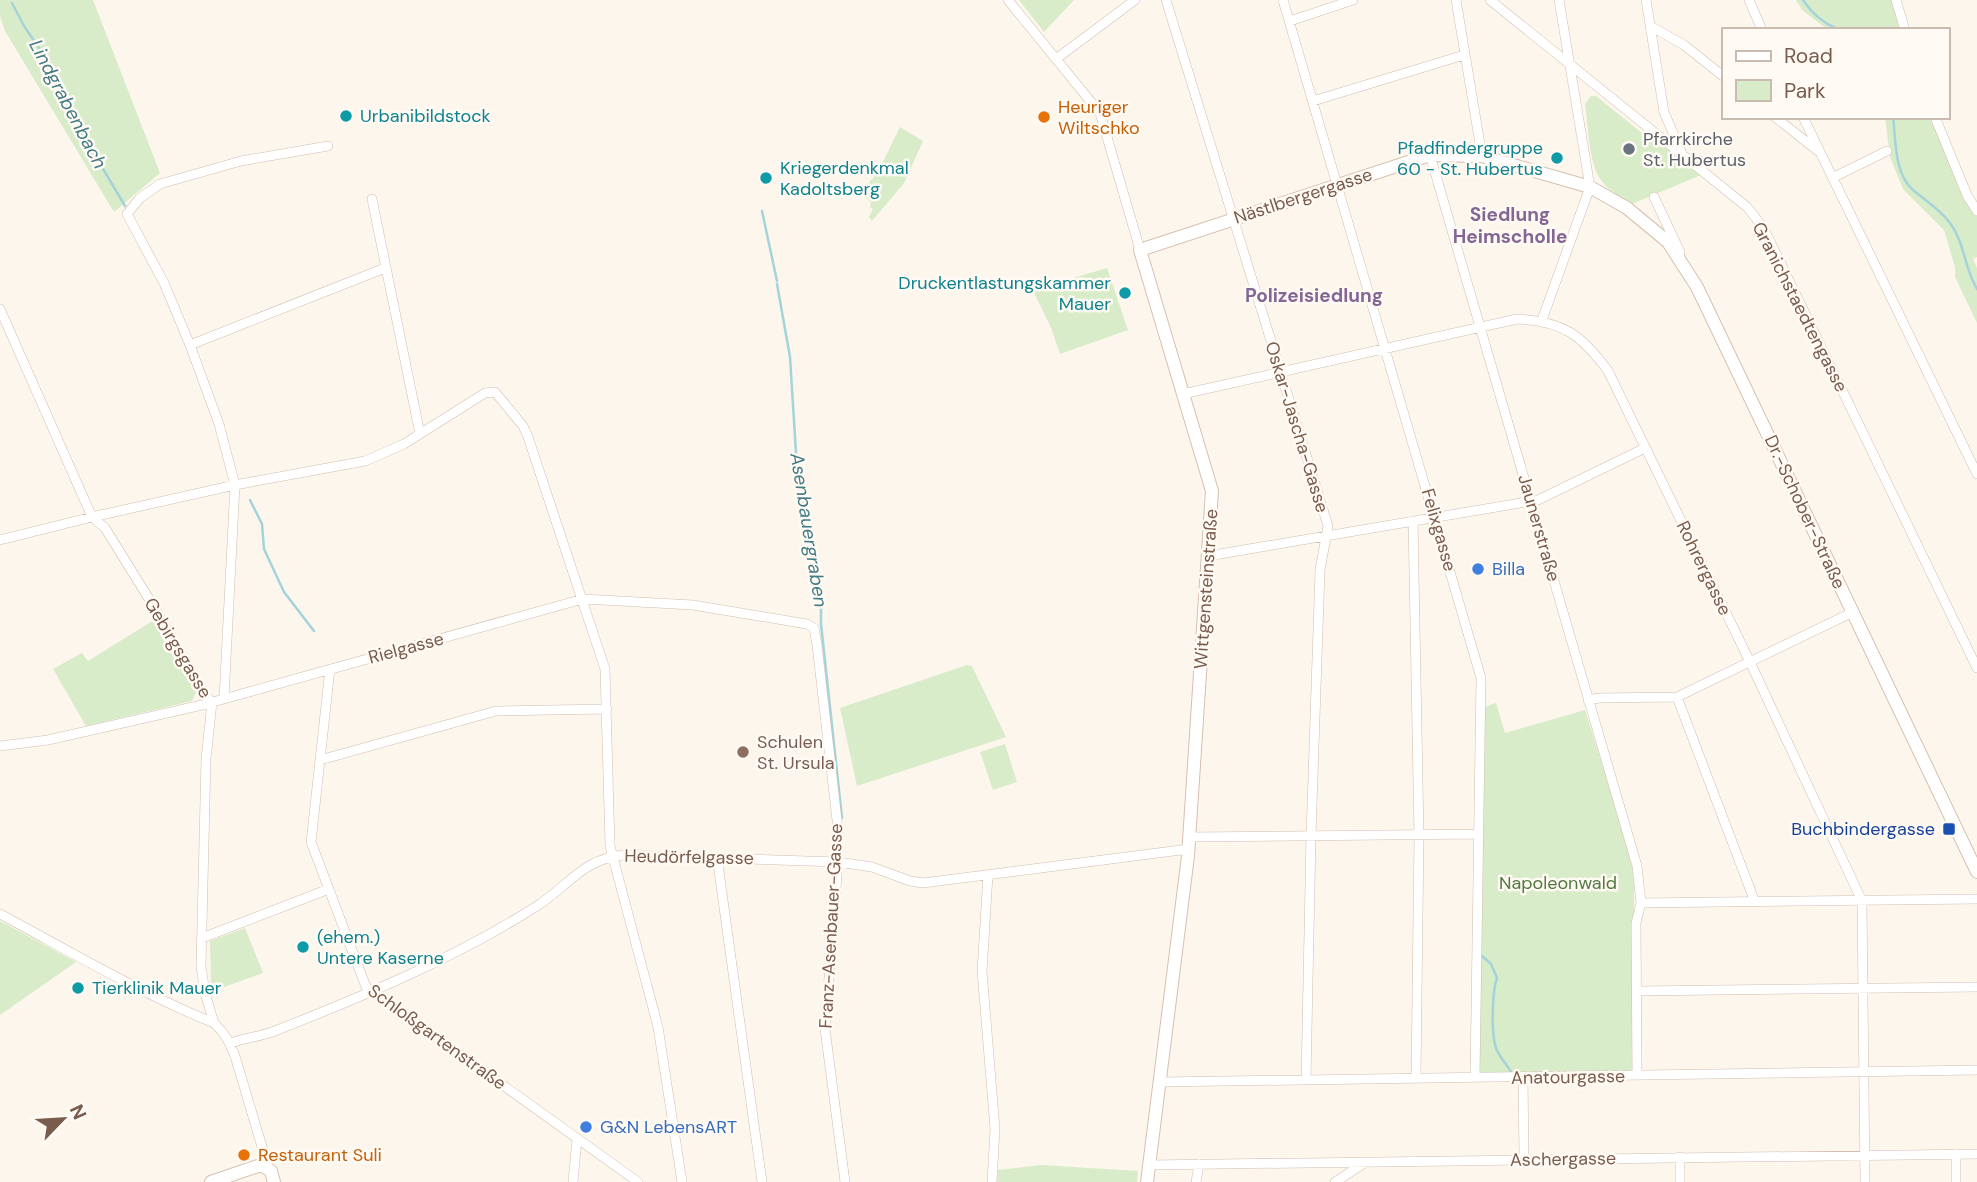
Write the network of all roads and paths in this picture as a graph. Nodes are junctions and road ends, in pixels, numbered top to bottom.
1 (1008, 0) edge
2 (1135, 0) edge
3 (1166, 0) edge
4 (1283, 0) edge
5 (1353, 0) edge
6 (1455, 0) edge
7 (1490, 0) edge
8 (1559, 0) edge
9 (1646, 0) edge
10 (1749, 0) edge
11 (1896, 0) edge
12 (1290, 22) junction
13 (1652, 27) junction
14 (1761, 28) edge
15 (1904, 28) edge
16 (1464, 55) junction
17 (1056, 59) junction
18 (1570, 65) junction
19 (1722, 75) edge
20 (1313, 101) junction
21 (1778, 119) edge
22 (1804, 119) edge
23 (1936, 119) edge
24 (328, 146) dead end
25 (1887, 151) dead end
26 (1819, 152) junction
27 (1430, 155) junction
28 (1482, 156) junction
29 (1684, 158) junction
30 (1834, 177) junction
31 (1337, 184) junction
32 (1590, 187) junction
33 (1654, 197) dead end
34 (372, 199) dead end
35 (1977, 211) edge
36 (1234, 218) junction
37 (1140, 250) junction
38 (385, 268) junction
39 (1697, 287) junction
40 (0, 309) edge
41 (1542, 320) junction
42 (1480, 326) junction
43 (4, 332) edge
44 (190, 345) junction
45 (1383, 348) junction
46 (1280, 373) junction
47 (1183, 394) junction
48 (420, 434) junction
49 (1645, 449) junction
50 (1977, 474) edge
51 (235, 485) junction
52 (1532, 500) junction
53 (1435, 516) junction
54 (92, 517) junction
55 (1413, 521) junction
56 (1326, 536) junction
57 (0, 540) edge
58 (1208, 556) junction
59 (583, 599) junction
60 (1853, 612) junction
61 (814, 628) joint
62 (1750, 662) junction
63 (1977, 668) edge
64 (330, 669) junction
65 (1677, 697) junction
66 (224, 698) junction
67 (1588, 700) junction
68 (212, 702) junction
69 (607, 709) junction
70 (0, 746) edge
71 (320, 760) junction
72 (1477, 834) junction
73 (1419, 835) junction
74 (1311, 836) junction
75 (1189, 843) junction
76 (613, 856) junction
77 (717, 857) junction
78 (838, 862) junction
79 (1977, 872) edge
80 (988, 875) junction
81 (329, 889) junction
82 (1977, 899) edge
83 (1863, 901) junction
84 (1755, 902) junction
85 (1641, 903) junction
86 (0, 914) edge
87 (202, 938) junction
88 (1977, 987) edge
89 (1864, 988) junction
90 (372, 991) junction
91 (1637, 991) junction
92 (214, 1023) junction
93 (231, 1043) junction
94 (1977, 1070) edge
95 (1864, 1072) junction
96 (1637, 1075) junction
97 (1416, 1077) junction
98 (1475, 1077) junction
99 (1523, 1077) junction
100 (1306, 1079) junction
101 (1160, 1082) junction
102 (577, 1139) junction
103 (1956, 1154) junction
104 (1977, 1154) edge
105 (1865, 1155) junction
106 (1680, 1157) junction
107 (1524, 1159) junction
108 (1367, 1162) junction
109 (1199, 1164) junction
110 (1149, 1166) junction
111 (268, 1167) junction
112 (211, 1182) edge
113 (274, 1182) edge
114 (573, 1182) edge
115 (638, 1182) edge
116 (682, 1182) edge
117 (762, 1182) edge
118 (845, 1182) edge
119 (992, 1182) edge
120 (1147, 1182) edge
121 (1196, 1182) edge
122 (1335, 1182) edge
123 (1680, 1182) edge
124 (1865, 1182) edge
125 (1956, 1182) edge

1 - 17 street, Wittgensteinstraße
2 - 17 street
3 - 36 street, Oskar-Jascha-Gasse
4 - 12 street, Felixgasse
5 - 12 street
6 - 16 street
7 - 18 street, Granichstaedtengasse
8 - 18 street
9 - 13 street
10 - 14 street
11 - 15 street
12 - 20 street, Felixgasse
13 - 19 street
13 - 29 street
16 - 20 street
16 - 28 street
17 - 37 street, Wittgensteinstraße
18 - 29 street, Granichstaedtengasse
18 - 32 street
20 - 31 street, Felixgasse
21 - 26 street
22 - 26 street
23 - 35 street
24 - 44 street
25 - 30 street
26 - 30 street
27 - 28 street, Nästlbergergasse
27 - 31 street, Nästlbergergasse
27 - 42 street, Jaunerstraße
28 - 32 street, Nästlbergergasse
29 - 63 street, Granichstaedtengasse
30 - 50 street
31 - 36 street, Nästlbergergasse
31 - 45 street, Felixgasse
32 - 39 street, Dr.-Schober-Straße
32 - 41 street
33 - 39 street
34 - 38 street
36 - 37 street, Nästlbergergasse
36 - 46 street, Oskar-Jascha-Gasse
37 - 47 street, Wittgensteinstraße
38 - 44 street
38 - 48 street
39 - 60 street, Dr.-Schober-Straße
40 - 43 street, Gebirgsgasse
41 - 42 street, Rohrergasse
41 - 49 street, Rohrergasse
42 - 45 street, Rohrergasse
42 - 52 street, Jaunerstraße
43 - 54 street, Gebirgsgasse
44 - 51 street
45 - 46 street, Rohrergasse
45 - 53 street, Felixgasse
46 - 47 street, Rohrergasse
46 - 56 street, Oskar-Jascha-Gasse
47 - 58 street, Wittgensteinstraße
48 - 51 street
48 - 59 street
49 - 52 street
49 - 62 street, Rohrergasse
51 - 54 street
51 - 66 street
52 - 53 street
52 - 67 street, Jaunerstraße
53 - 55 street
53 - 72 street, Felixgasse
54 - 57 street
54 - 68 street, Gebirgsgasse
55 - 56 street
55 - 73 street
56 - 58 street
56 - 74 street, Oskar-Jascha-Gasse
58 - 75 street, Wittgensteinstraße
59 - 61 street, Rielgasse
59 - 64 street, Rielgasse
59 - 69 street
60 - 62 street
60 - 79 street, Dr.-Schober-Straße
61 - 78 street, Franz-Asenbauer-Gasse
62 - 65 street
62 - 83 street, Rohrergasse
64 - 66 street, Rielgasse
64 - 71 street, Schloßgartenstraße
65 - 67 street
65 - 84 street
66 - 68 street, Rielgasse
67 - 85 street, Jaunerstraße
68 - 70 street, Rielgasse
68 - 87 street, Gebirgsgasse
69 - 71 street
69 - 76 street
71 - 81 street, Schloßgartenstraße
72 - 73 street, Heudörfelgasse
72 - 98 street, Felixgasse
73 - 74 street, Heudörfelgasse
73 - 97 street
74 - 75 street, Heudörfelgasse
74 - 100 street, Oskar-Jascha-Gasse
75 - 80 street, Heudörfelgasse
75 - 101 street, Wittgensteinstraße
76 - 77 street, Heudörfelgasse
76 - 90 street, Heudörfelgasse
76 - 116 street
77 - 78 street, Heudörfelgasse
77 - 117 street
78 - 80 street, Heudörfelgasse
78 - 118 street, Franz-Asenbauer-Gasse
80 - 119 street
81 - 87 street
81 - 90 street, Schloßgartenstraße
82 - 83 street
83 - 84 street
83 - 89 street
84 - 85 street
85 - 91 street, Jaunerstraße
86 - 92 street
87 - 92 street, Gebirgsgasse
88 - 89 street
89 - 91 street
89 - 95 street
90 - 93 street, Heudörfelgasse
90 - 102 street, Schloßgartenstraße
91 - 96 street, Jaunerstraße
92 - 93 street
93 - 111 street
94 - 95 street, Anatourgasse
95 - 96 street, Anatourgasse
95 - 105 street
96 - 99 street, Anatourgasse
97 - 98 street, Anatourgasse
97 - 100 street, Anatourgasse
98 - 99 street, Anatourgasse
99 - 107 street
100 - 101 street, Anatourgasse
101 - 110 street, Wittgensteinstraße
102 - 114 street
102 - 115 street, Schloßgartenstraße
103 - 104 street, Aschergasse
103 - 105 street, Aschergasse
103 - 125 street
105 - 106 street, Aschergasse
105 - 124 street
106 - 107 street, Aschergasse
106 - 123 street
107 - 108 street, Aschergasse
108 - 109 street, Aschergasse
108 - 122 street
109 - 110 street, Aschergasse
109 - 121 street
110 - 120 street, Wittgensteinstraße
111 - 112 street
111 - 113 street

